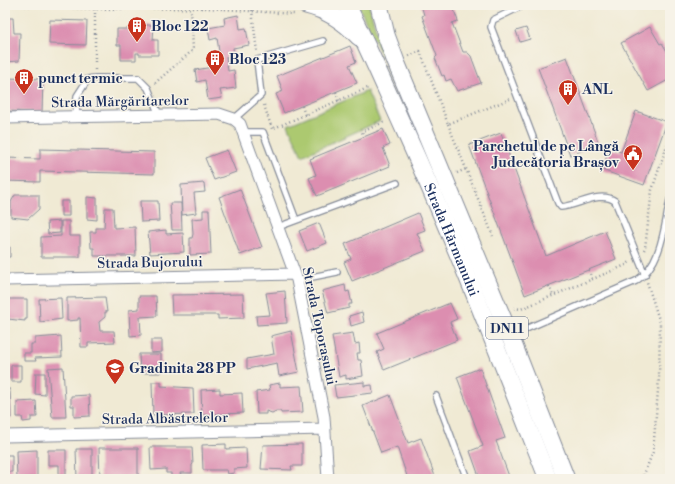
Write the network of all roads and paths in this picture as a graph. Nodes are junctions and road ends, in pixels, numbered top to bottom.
1 (5, 5) edge
2 (347, 5) edge
3 (524, 5) edge
4 (95, 9) junction
5 (191, 9) junction
6 (300, 9) edge
7 (382, 9) edge
8 (252, 10) junction
9 (323, 41) dead end
10 (371, 52) junction
11 (409, 56) dead end
12 (258, 60) junction
13 (95, 78) junction
14 (370, 87) dead end
15 (148, 88) junction
16 (336, 92) dead end
17 (261, 95) junction
18 (518, 96) junction
19 (339, 101) junction
20 (302, 106) dead end
21 (159, 114) junction
22 (305, 115) junction
23 (76, 116) junction
24 (5, 118) edge
25 (234, 119) junction
26 (384, 122) dead end
27 (448, 124) junction
28 (244, 132) junction
29 (670, 136) edge
30 (364, 137) dead end
31 (466, 169) junction
32 (456, 173) dead end
33 (397, 183) dead end
34 (670, 200) edge
35 (486, 219) junction
36 (296, 220) junction
37 (481, 221) dead end
38 (278, 227) junction
39 (493, 236) dead end
40 (637, 256) junction
41 (589, 270) dead end
42 (337, 272) dead end
43 (645, 275) junction
44 (296, 277) junction
45 (592, 279) junction
46 (5, 280) edge
47 (549, 286) dead end
48 (553, 296) junction
49 (510, 307) dead end
50 (510, 336) junction
51 (436, 396) dead end
52 (325, 429) junction
53 (5, 436) edge
54 (328, 479) edge
55 (467, 479) edge
56 (548, 479) edge
57 (566, 479) edge
58 (642, 479) edge

1 - 4 path
2 - 10 main road, Strada Hărmanului / DN11
3 - 18 lane
4 - 5 path
4 - 13 path
5 - 8 path
5 - 15 path
6 - 8 path
6 - 10 main road
7 - 50 main road, Strada Hărmanului / DN11
8 - 12 path
9 - 12 lane
10 - 56 main road, Strada Hărmanului / DN11
11 - 27 path
12 - 17 lane
13 - 15 lane
13 - 23 lane
14 - 19 path
15 - 21 lane
16 - 19 path
17 - 22 path
17 - 25 lane
18 - 27 path
18 - 40 lane
19 - 22 path
20 - 22 path
21 - 23 street, Strada Mărgăritarelor
21 - 25 street, Strada Mărgăritarelor
23 - 24 street, Strada Mărgăritarelor
25 - 28 street, Strada Toporașului
26 - 30 path
27 - 31 path
28 - 36 lane
28 - 38 street, Strada Toporașului
29 - 40 path
31 - 32 path
31 - 35 path
33 - 36 lane
34 - 43 lane
35 - 37 path
35 - 39 path
36 - 38 lane
38 - 44 street, Strada Toporașului
40 - 43 lane
40 - 45 path
41 - 45 path
42 - 44 lane
43 - 50 lane
43 - 58 path
44 - 46 street, Strada Bujorului
44 - 52 street, Strada Toporașului
45 - 48 path
47 - 48 path
48 - 49 path
50 - 57 main road, Strada Hărmanului / DN11
51 - 55 lane
52 - 53 street, Strada Albăstrelelor
52 - 54 street, Strada Toporașului

